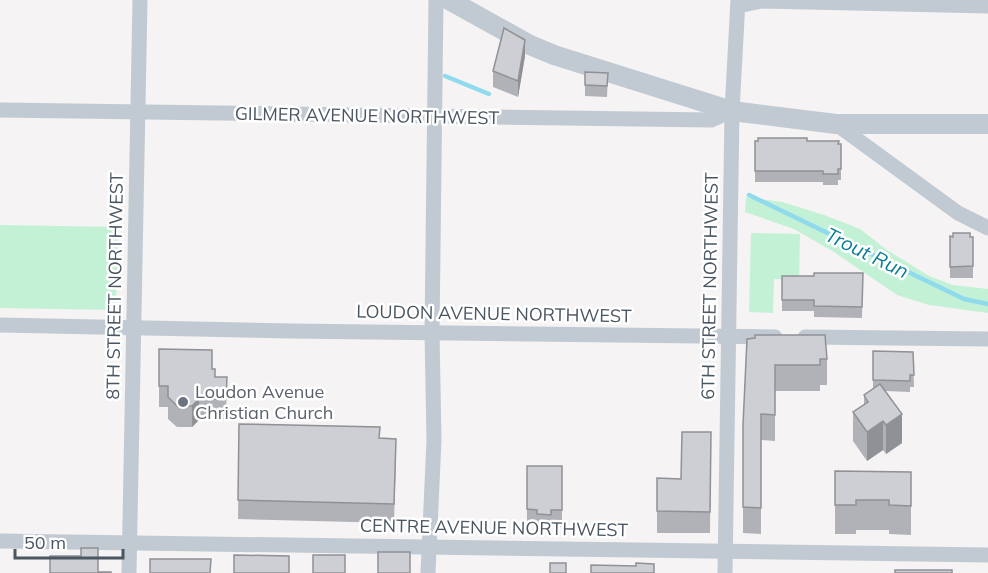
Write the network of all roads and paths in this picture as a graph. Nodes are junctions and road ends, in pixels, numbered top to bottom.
1 (140, 0) edge
2 (436, 0) edge
3 (449, 0) edge
4 (738, 3) edge
5 (988, 6) edge
6 (0, 110) edge
7 (732, 111) junction
8 (138, 112) junction
9 (435, 116) junction
10 (836, 124) junction
11 (988, 124) edge
12 (988, 228) edge
13 (0, 325) edge
14 (133, 328) junction
15 (432, 332) junction
16 (729, 336) junction
17 (988, 339) edge
18 (0, 541) edge
19 (130, 543) junction
20 (428, 547) junction
21 (725, 550) junction
22 (988, 555) edge
23 (129, 573) edge
24 (428, 573) edge
25 (725, 573) edge

1 - 8 street, 8TH STREET NORTHWEST
2 - 9 street
3 - 7 street
4 - 5 street
4 - 7 street, 6TH STREET NORTHWEST
6 - 8 street, GILMER AVENUE NORTHWEST
7 - 9 street, GILMER AVENUE NORTHWEST
7 - 10 street
7 - 16 street, 6TH STREET NORTHWEST
8 - 9 street, GILMER AVENUE NORTHWEST
8 - 14 street, 8TH STREET NORTHWEST
9 - 15 street
10 - 11 street
10 - 12 street
13 - 14 street, LOUDON AVENUE NORTHWEST
14 - 15 street, LOUDON AVENUE NORTHWEST
14 - 19 street, 8TH STREET NORTHWEST
15 - 16 street, LOUDON AVENUE NORTHWEST
15 - 20 street
16 - 17 street, LOUDON AVENUE NORTHWEST
16 - 21 street, 6TH STREET NORTHWEST
18 - 19 street, CENTRE AVENUE NORTHWEST
19 - 20 street, CENTRE AVENUE NORTHWEST
19 - 23 street, 8TH STREET NORTHWEST
20 - 21 street, CENTRE AVENUE NORTHWEST
20 - 24 street
21 - 22 street, CENTRE AVENUE NORTHWEST
21 - 25 street, 6TH STREET NORTHWEST

